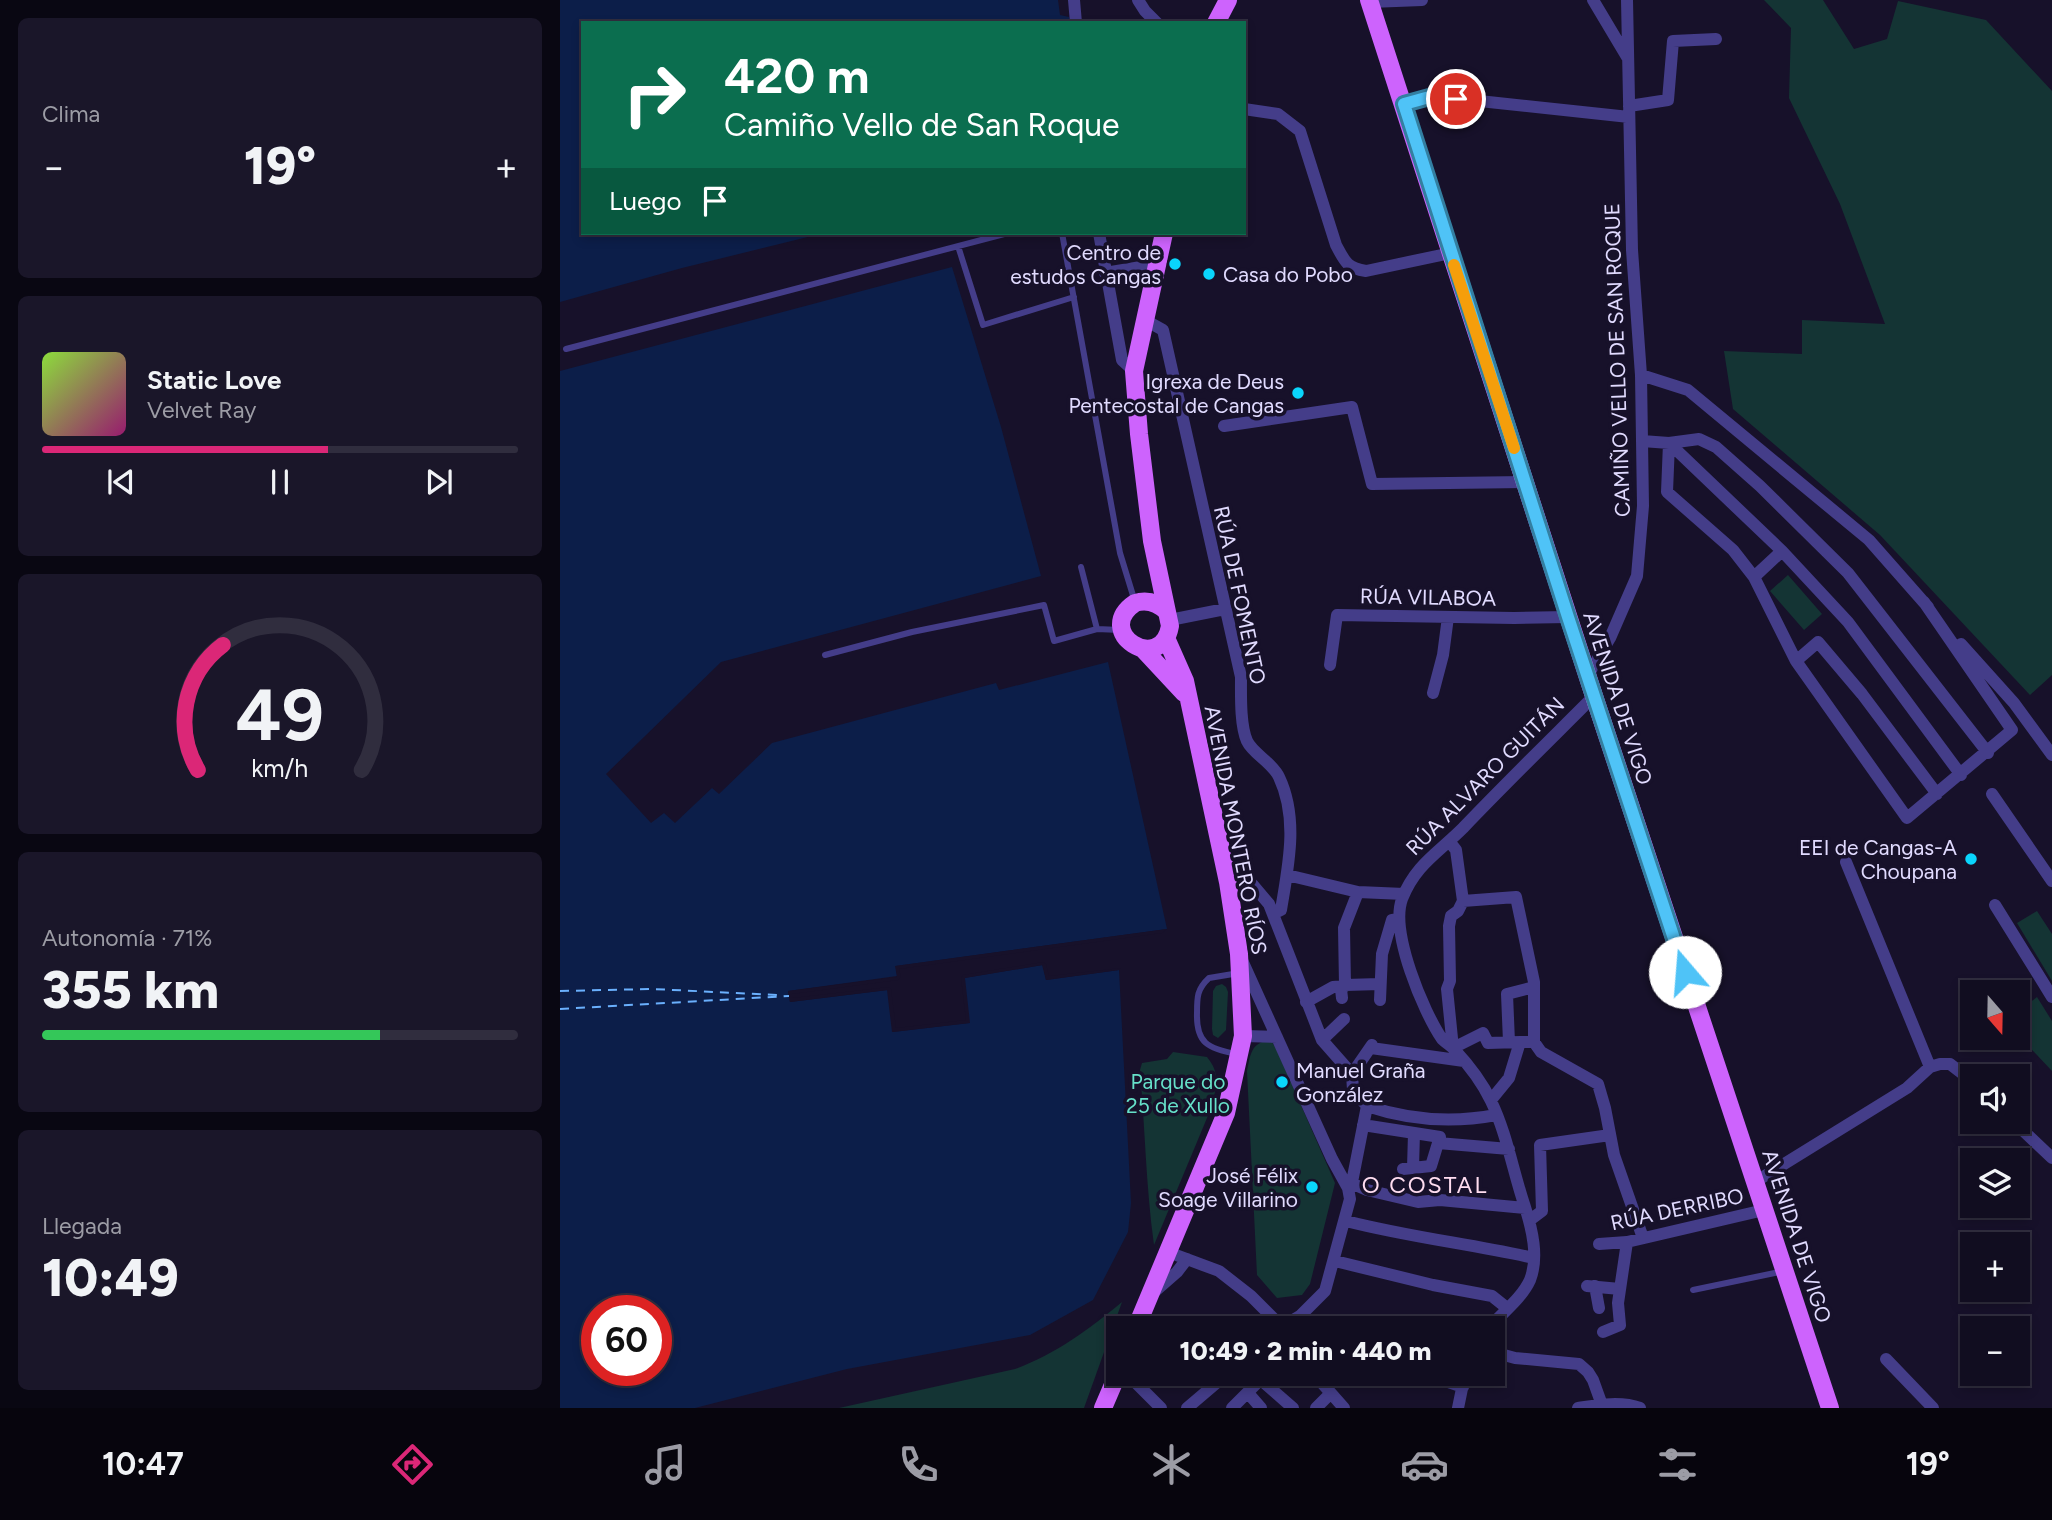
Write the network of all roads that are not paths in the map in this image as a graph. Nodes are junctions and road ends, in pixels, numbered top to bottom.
1 (1074, 0) edge
2 (1138, 0) edge
3 (1228, 0) edge
4 (1422, 0) edge
5 (1593, 0) edge
6 (1627, 0) edge
7 (1369, 1) edge
8 (1076, 21) edge
9 (1155, 21) edge
10 (1217, 21) edge
11 (1716, 39) dead end
12 (1628, 59) junction
13 (1404, 104) junction
14 (1246, 109) edge
15 (1629, 111) junction
16 (1000, 235) edge
17 (1062, 235) edge
18 (1099, 235) edge
19 (1164, 235) edge
20 (958, 246) junction
21 (1451, 253) junction
22 (1159, 264) junction
23 (1105, 273) junction
24 (1074, 298) junction
25 (1145, 320) junction
26 (566, 349) dead end
27 (1134, 371) junction
28 (1641, 375) junction
29 (1224, 426) dead end
30 (1642, 441) junction
31 (1669, 443) junction
32 (1525, 482) junction
33 (1152, 541) junction
34 (1782, 551) junction
35 (1081, 567) dead end
36 (1754, 578) junction
37 (1138, 602) junction
38 (1924, 603) junction
39 (1225, 609) junction
40 (1168, 616) junction
41 (1448, 617) junction
42 (1568, 617) junction
43 (1097, 629) junction
44 (1122, 630) junction
45 (1167, 638) junction
46 (1143, 649) junction
47 (825, 655) dead end
48 (1796, 661) junction
49 (1329, 665) dead end
50 (1588, 675) junction
51 (1433, 693) dead end
52 (1186, 696) junction
53 (1594, 696) junction
54 (1988, 753) junction
55 (2052, 755) edge
56 (1961, 775) junction
57 (1937, 794) junction
58 (1992, 794) dead end
59 (1449, 841) junction
60 (1846, 862) dead end
61 (1287, 875) junction
62 (2052, 881) edge
63 (1228, 883) junction
64 (1406, 890) junction
65 (1358, 892) junction
66 (1463, 901) junction
67 (1995, 905) dead end
68 (1273, 914) junction
69 (1399, 919) junction
70 (1239, 954) junction
71 (1241, 972) junction
72 (1380, 984) junction
73 (1534, 987) junction
74 (1344, 990) junction
75 (2052, 997) edge
76 (1380, 1000) dead end
77 (1306, 1002) junction
78 (1344, 1018) dead end
79 (1277, 1037) junction
80 (1322, 1040) junction
81 (1534, 1041) junction
82 (1515, 1042) junction
83 (1242, 1045) junction
84 (1453, 1048) junction
85 (1464, 1061) junction
86 (1930, 1067) junction
87 (1960, 1072) edge
88 (1352, 1074) junction
89 (1491, 1100) junction
90 (1367, 1106) junction
91 (1496, 1115) junction
92 (1448, 1119) junction
93 (1363, 1125) junction
94 (1413, 1133) junction
95 (2026, 1134) edge
96 (1610, 1135) junction
97 (2052, 1140) edge
98 (1441, 1143) junction
99 (1509, 1149) junction
100 (2048, 1155) edge
101 (1348, 1181) junction
102 (1755, 1182) junction
103 (1764, 1210) junction
104 (1527, 1214) junction
105 (1346, 1221) junction
106 (1643, 1238) junction
107 (1627, 1242) junction
108 (1598, 1244) dead end
109 (1168, 1252) junction
110 (1534, 1258) junction
111 (1187, 1259) junction
112 (1335, 1261) junction
113 (1784, 1271) junction
114 (1620, 1289) junction
115 (1693, 1290) dead end
116 (1150, 1295) junction
117 (1507, 1308) junction
118 (1599, 1308) dead end
119 (1141, 1316) edge
120 (1269, 1316) edge
121 (1300, 1316) edge
122 (1500, 1316) edge
123 (1603, 1332) dead end
124 (1505, 1355) edge
125 (1886, 1359) dead end
126 (1114, 1386) edge
127 (1139, 1386) edge
128 (1213, 1386) edge
129 (1256, 1386) edge
130 (1272, 1386) edge
131 (1324, 1386) edge
132 (1460, 1386) edge
133 (1463, 1387) joint
134 (1248, 1394) junction
135 (1330, 1394) junction
136 (1602, 1405) junction
137 (1634, 1407) edge
138 (1103, 1408) edge
139 (1161, 1408) edge
140 (1187, 1408) edge
141 (1232, 1408) edge
142 (1261, 1408) edge
143 (1293, 1408) edge
144 (1316, 1408) edge
145 (1344, 1408) edge
146 (1458, 1408) edge
147 (1578, 1408) edge
148 (1830, 1408) edge
149 (1933, 1408) edge

1 - 8 street
2 - 9 street
3 - 10 main road
4 - 7 street
5 - 12 street
6 - 12 street, CAMIÑO VELLO DE SAN ROQUE
7 - 13 main road, AVENIDA DE VIGO
11 - 15 street
12 - 15 street, CAMIÑO VELLO DE SAN ROQUE
13 - 15 street
13 - 21 main road, AVENIDA DE VIGO
14 - 21 street
15 - 28 street, CAMIÑO VELLO DE SAN ROQUE
16 - 20 lane
17 - 24 lane
18 - 23 street
19 - 22 main road
20 - 24 lane
20 - 26 lane
21 - 32 main road, AVENIDA DE VIGO
22 - 23 street
22 - 25 main road
23 - 27 street
24 - 37 lane
25 - 27 main road
25 - 39 street, RÚA DE FOMENTO
27 - 33 main road
28 - 30 street, CAMIÑO VELLO DE SAN ROQUE
28 - 38 street
29 - 32 street
30 - 31 street
30 - 50 street, CAMIÑO VELLO DE SAN ROQUE
31 - 34 street
31 - 36 street
31 - 54 street
32 - 42 main road, AVENIDA DE VIGO
33 - 37 main road
33 - 40 main road
34 - 36 street
34 - 56 street
35 - 43 lane
36 - 48 street
37 - 40 main road
37 - 44 main road
38 - 54 street
38 - 55 street
39 - 40 street
39 - 61 street, RÚA DE FOMENTO
40 - 45 main road
41 - 42 street, RÚA VILABOA
41 - 49 street, RÚA VILABOA
41 - 51 street
42 - 50 main road, AVENIDA DE VIGO
43 - 44 lane
43 - 47 lane
44 - 46 main road
45 - 46 main road
45 - 52 main road, AVENIDA MONTERO RÍOS
46 - 52 main road
48 - 57 street
48 - 57 street
50 - 53 main road, AVENIDA DE VIGO
52 - 63 main road, AVENIDA MONTERO RÍOS
53 - 59 street, RÚA ALVARO GUITÁN
53 - 102 main road, AVENIDA DE VIGO
54 - 56 street
56 - 57 street
58 - 62 street
59 - 64 street, RÚA ALVARO GUITÁN
59 - 66 street
60 - 86 street
61 - 65 street
61 - 68 street, RÚA DE FOMENTO
63 - 68 street
63 - 70 main road, AVENIDA MONTERO RÍOS
64 - 65 street
64 - 69 street
65 - 74 street
66 - 73 street
66 - 84 street
67 - 75 street
68 - 77 street
69 - 72 street
69 - 84 street
70 - 71 main road, AVENIDA MONTERO RÍOS
70 - 79 street
71 - 83 main road, AVENIDA MONTERO RÍOS
71 - 83 lane
72 - 74 street
72 - 76 street
73 - 81 street
73 - 82 street
74 - 77 street
77 - 80 street
78 - 80 street
79 - 83 street
79 - 101 street
80 - 88 street
81 - 82 street
81 - 96 street
82 - 84 street
82 - 89 street
83 - 109 main road, AVENIDA MONTERO RÍOS
84 - 85 street
85 - 88 street
85 - 89 street
86 - 87 street
86 - 102 street
88 - 90 street
89 - 91 street
90 - 92 street
90 - 93 street
91 - 92 street
91 - 99 street
92 - 98 street
93 - 94 street
93 - 101 street
94 - 98 street
94 - 98 street
95 - 100 street
96 - 104 street
96 - 106 street
97 - 100 street
98 - 99 street
99 - 104 street
101 - 104 street
101 - 105 street
102 - 103 main road, AVENIDA DE VIGO
103 - 106 street, RÚA DERRIBO
103 - 113 main road, AVENIDA DE VIGO
104 - 110 street
105 - 110 street
105 - 112 street
106 - 107 street, RÚA DERRIBO
107 - 108 street, RÚA DERRIBO
107 - 114 street
109 - 111 street
109 - 116 main road, AVENIDA MONTERO RÍOS
110 - 117 street
111 - 116 street
111 - 120 street
112 - 117 street
112 - 121 street
113 - 115 lane
113 - 148 main road, AVENIDA DE VIGO
114 - 118 street
114 - 123 street
116 - 119 main road, AVENIDA MONTERO RÍOS
117 - 122 street
124 - 136 street
125 - 149 street
126 - 138 main road
127 - 139 street
128 - 140 street
129 - 134 street
130 - 143 street
131 - 135 street
132 - 133 street
133 - 146 street
134 - 141 street
134 - 142 street
135 - 144 street
135 - 145 street
136 - 137 street
136 - 147 street

